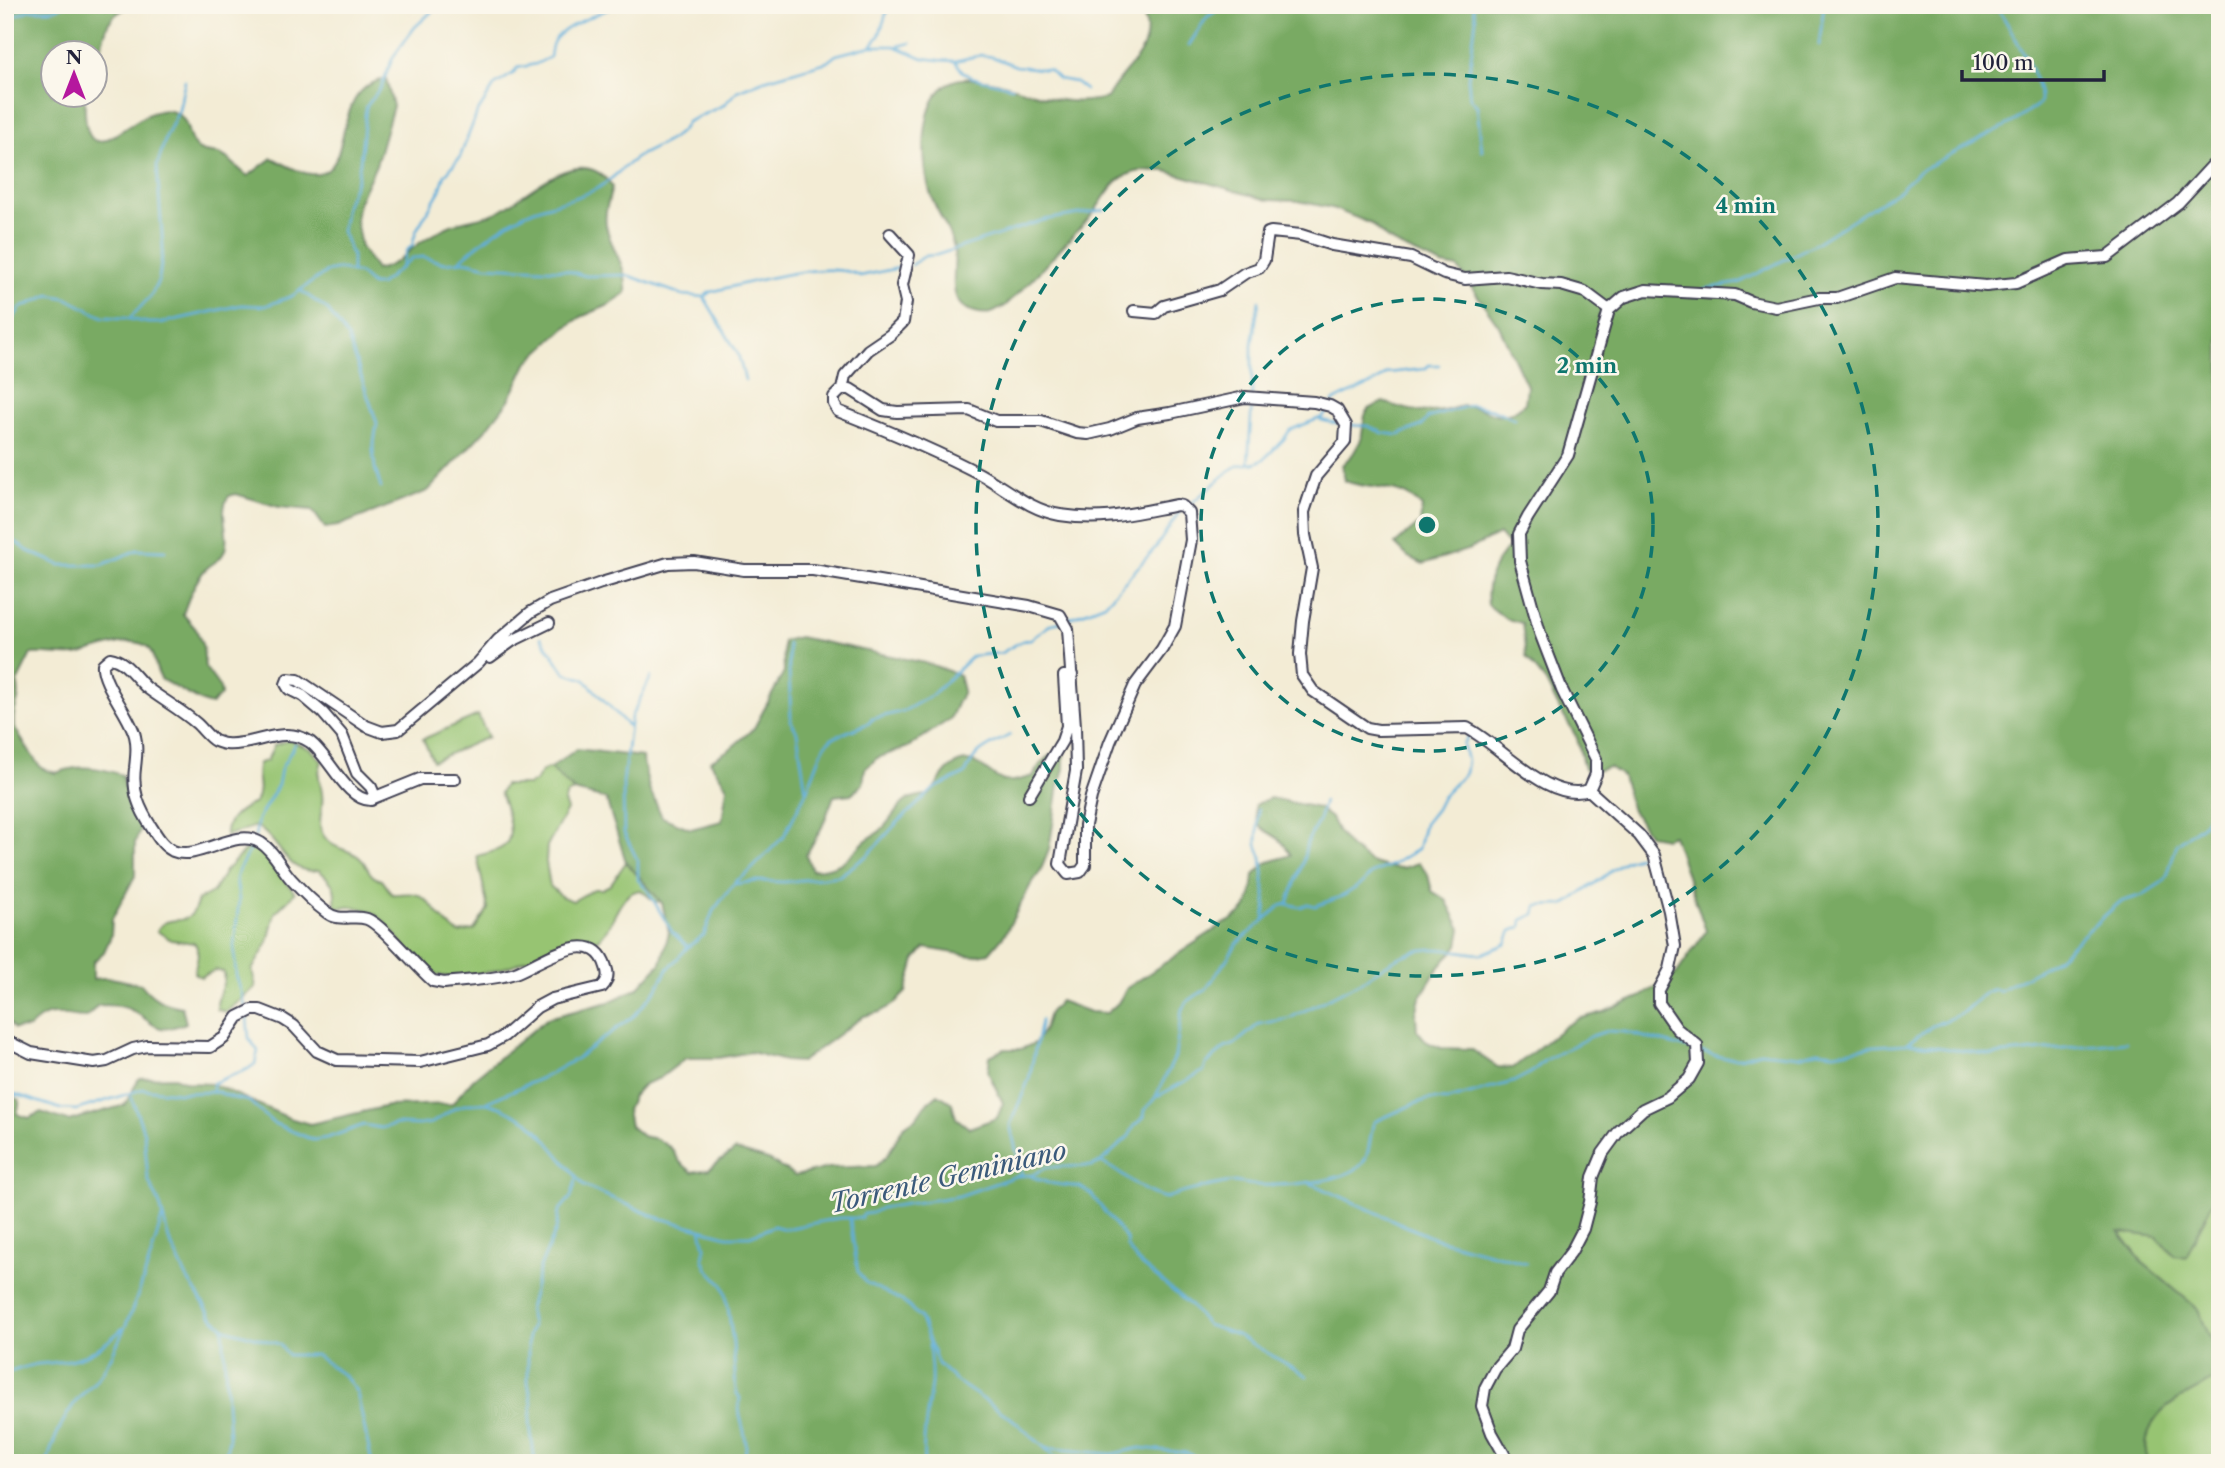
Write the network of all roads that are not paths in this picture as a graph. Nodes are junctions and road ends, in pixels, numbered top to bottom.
1 (2220, 161) edge
2 (890, 234) dead end
3 (1609, 310) junction
4 (1134, 312) dead end
5 (842, 388) junction
6 (549, 623) dead end
7 (483, 661) junction
8 (1072, 675) junction
9 (455, 779) dead end
10 (1030, 781) dead end
11 (1589, 790) junction
12 (373, 798) junction
13 (5, 1040) edge
14 (1509, 1463) edge

1 - 3 street
2 - 5 street
3 - 4 street
3 - 11 street
5 - 8 street
5 - 11 street
6 - 7 street
7 - 8 street
7 - 12 street
8 - 10 street
9 - 12 street
11 - 14 street
12 - 13 street

